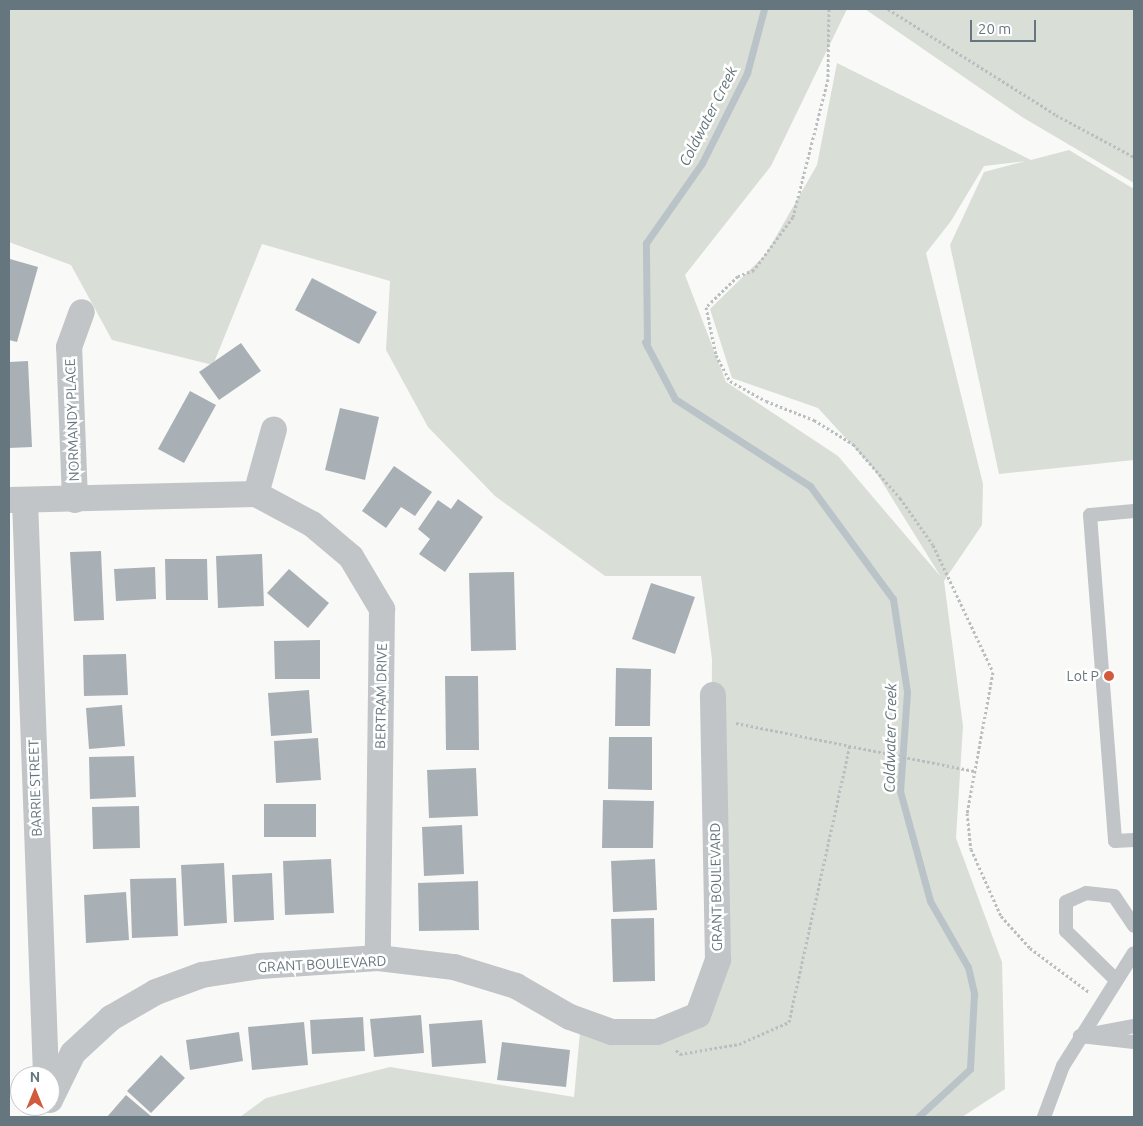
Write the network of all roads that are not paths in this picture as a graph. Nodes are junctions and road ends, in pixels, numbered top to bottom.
1 (82, 312) dead end
2 (274, 429) dead end
3 (256, 494) junction
4 (17, 500) edge
5 (75, 500) junction
6 (1134, 511) edge
7 (713, 707) road end
8 (1134, 840) edge
9 (1134, 926) edge
10 (1134, 953) edge
11 (378, 958) junction
12 (1116, 980) junction
13 (1134, 1026) edge
14 (1080, 1036) junction
15 (1134, 1042) edge
16 (45, 1066) edge
17 (60, 1079) edge
18 (1044, 1117) edge

1 - 5 street, NORMANDY PLACE
2 - 3 street
3 - 5 street
3 - 11 street, BERTRAM DRIVE
4 - 5 street
4 - 16 street, BARRIE STREET
6 - 8 lane
7 - 11 street, GRANT BOULEVARD
9 - 12 lane
10 - 12 lane
11 - 17 street, GRANT BOULEVARD
12 - 14 lane
13 - 14 lane
14 - 15 lane
14 - 18 lane

